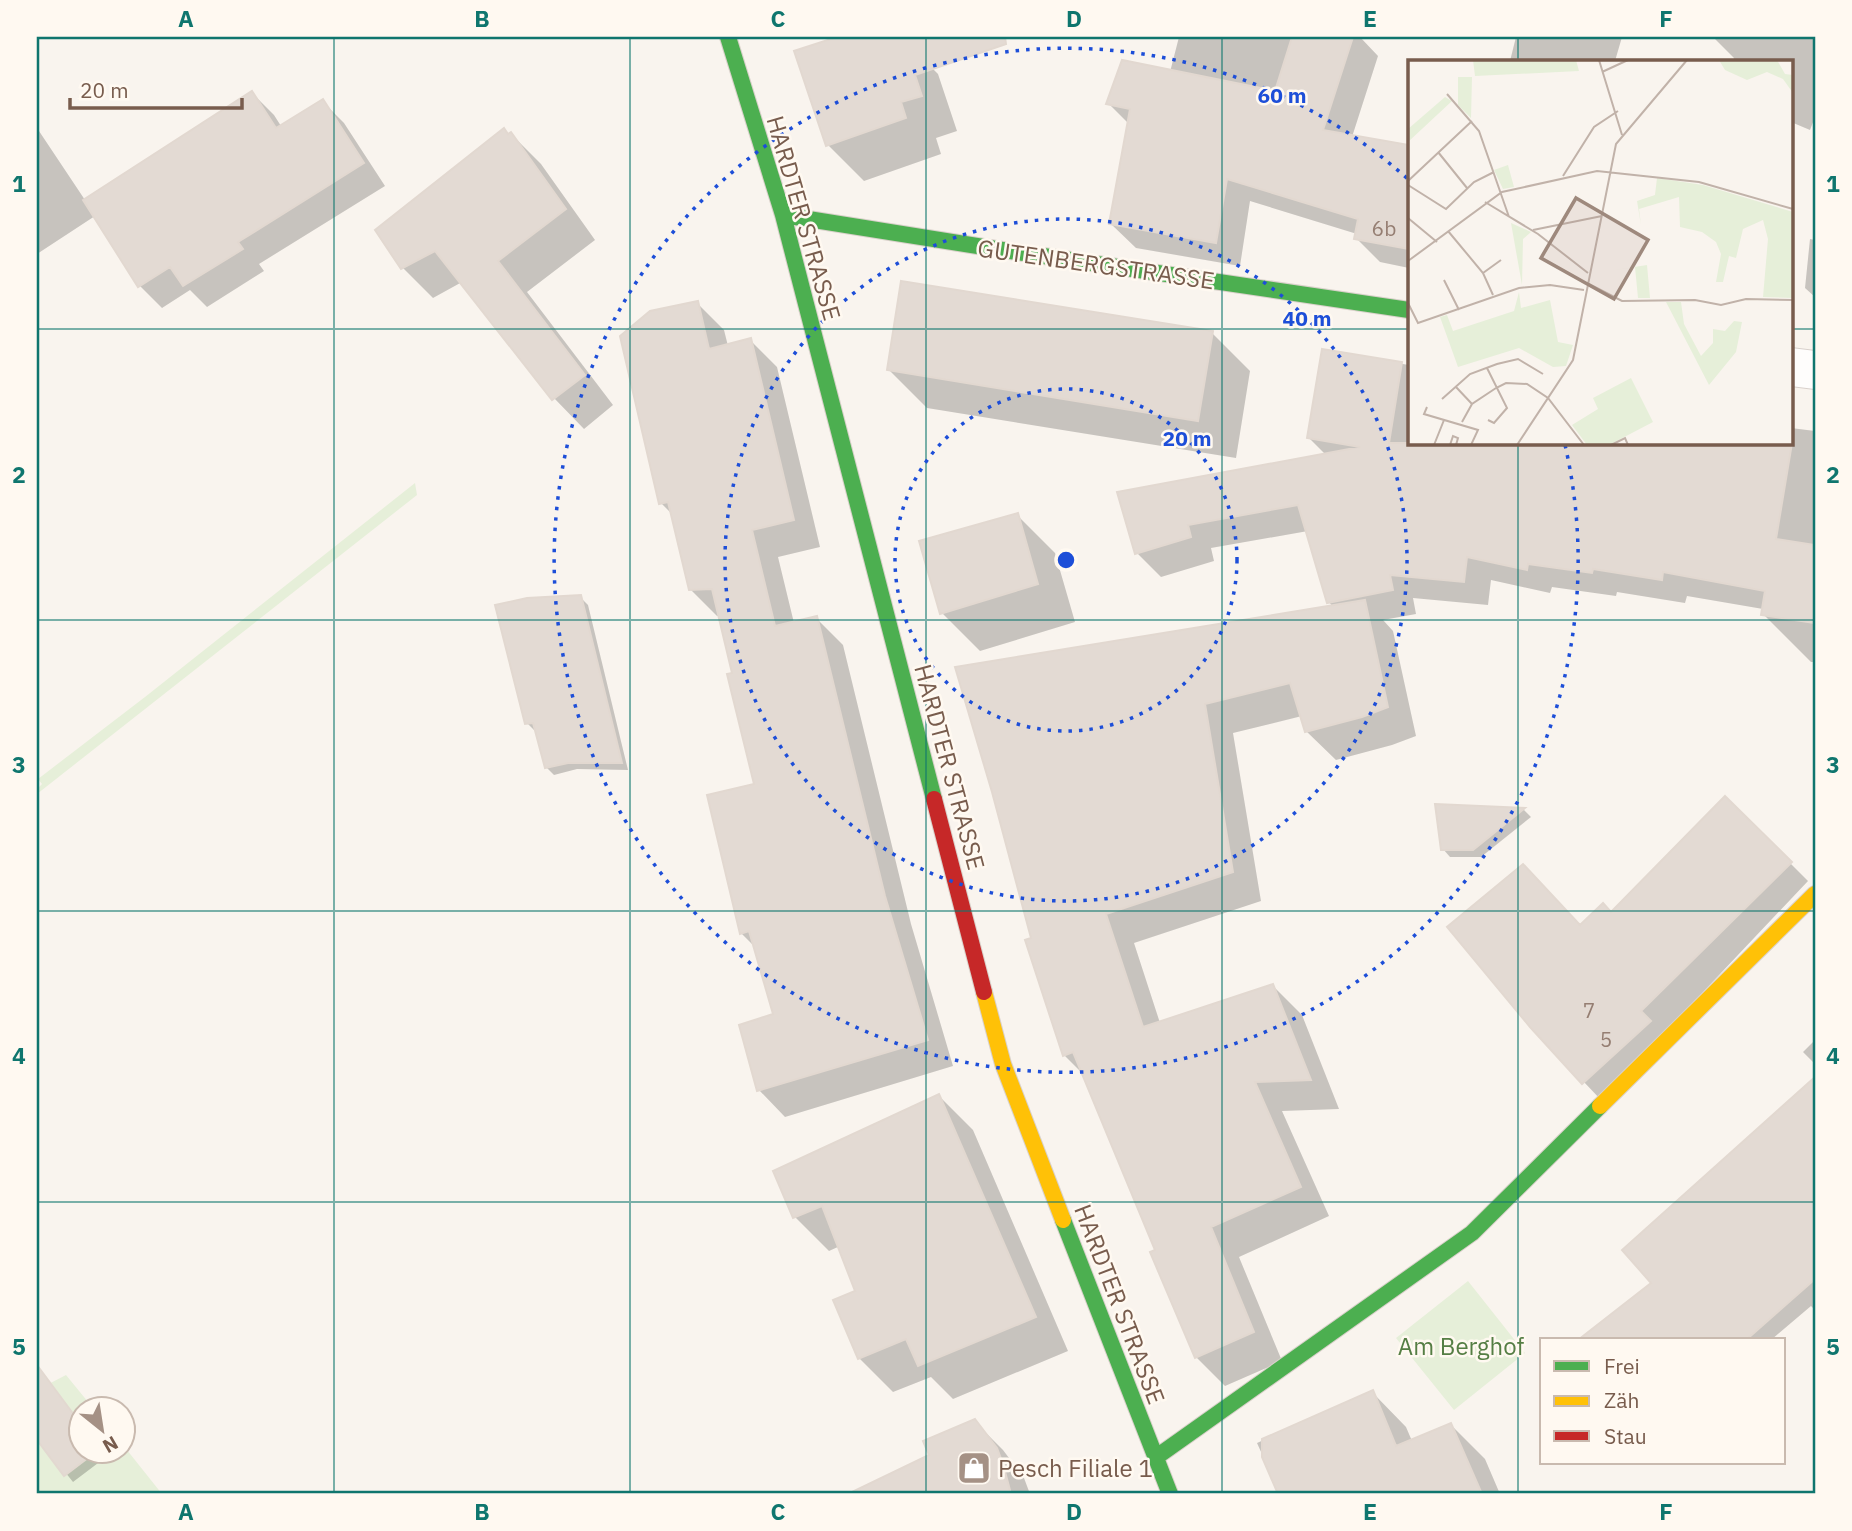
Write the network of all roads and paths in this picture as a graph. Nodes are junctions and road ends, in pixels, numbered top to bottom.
1 (727, 37) edge
2 (783, 215) junction
3 (1408, 310) edge
4 (1792, 366) edge
5 (1815, 370) edge
6 (1815, 894) edge
7 (1155, 1458) junction
8 (1170, 1494) edge

1 - 2 main road, HARDTER STRASSE
2 - 3 main road, GUTENBERGSTRASSE
2 - 7 main road, HARDTER STRASSE
4 - 5 street
6 - 7 main road
7 - 8 main road, HARDTER STRASSE

